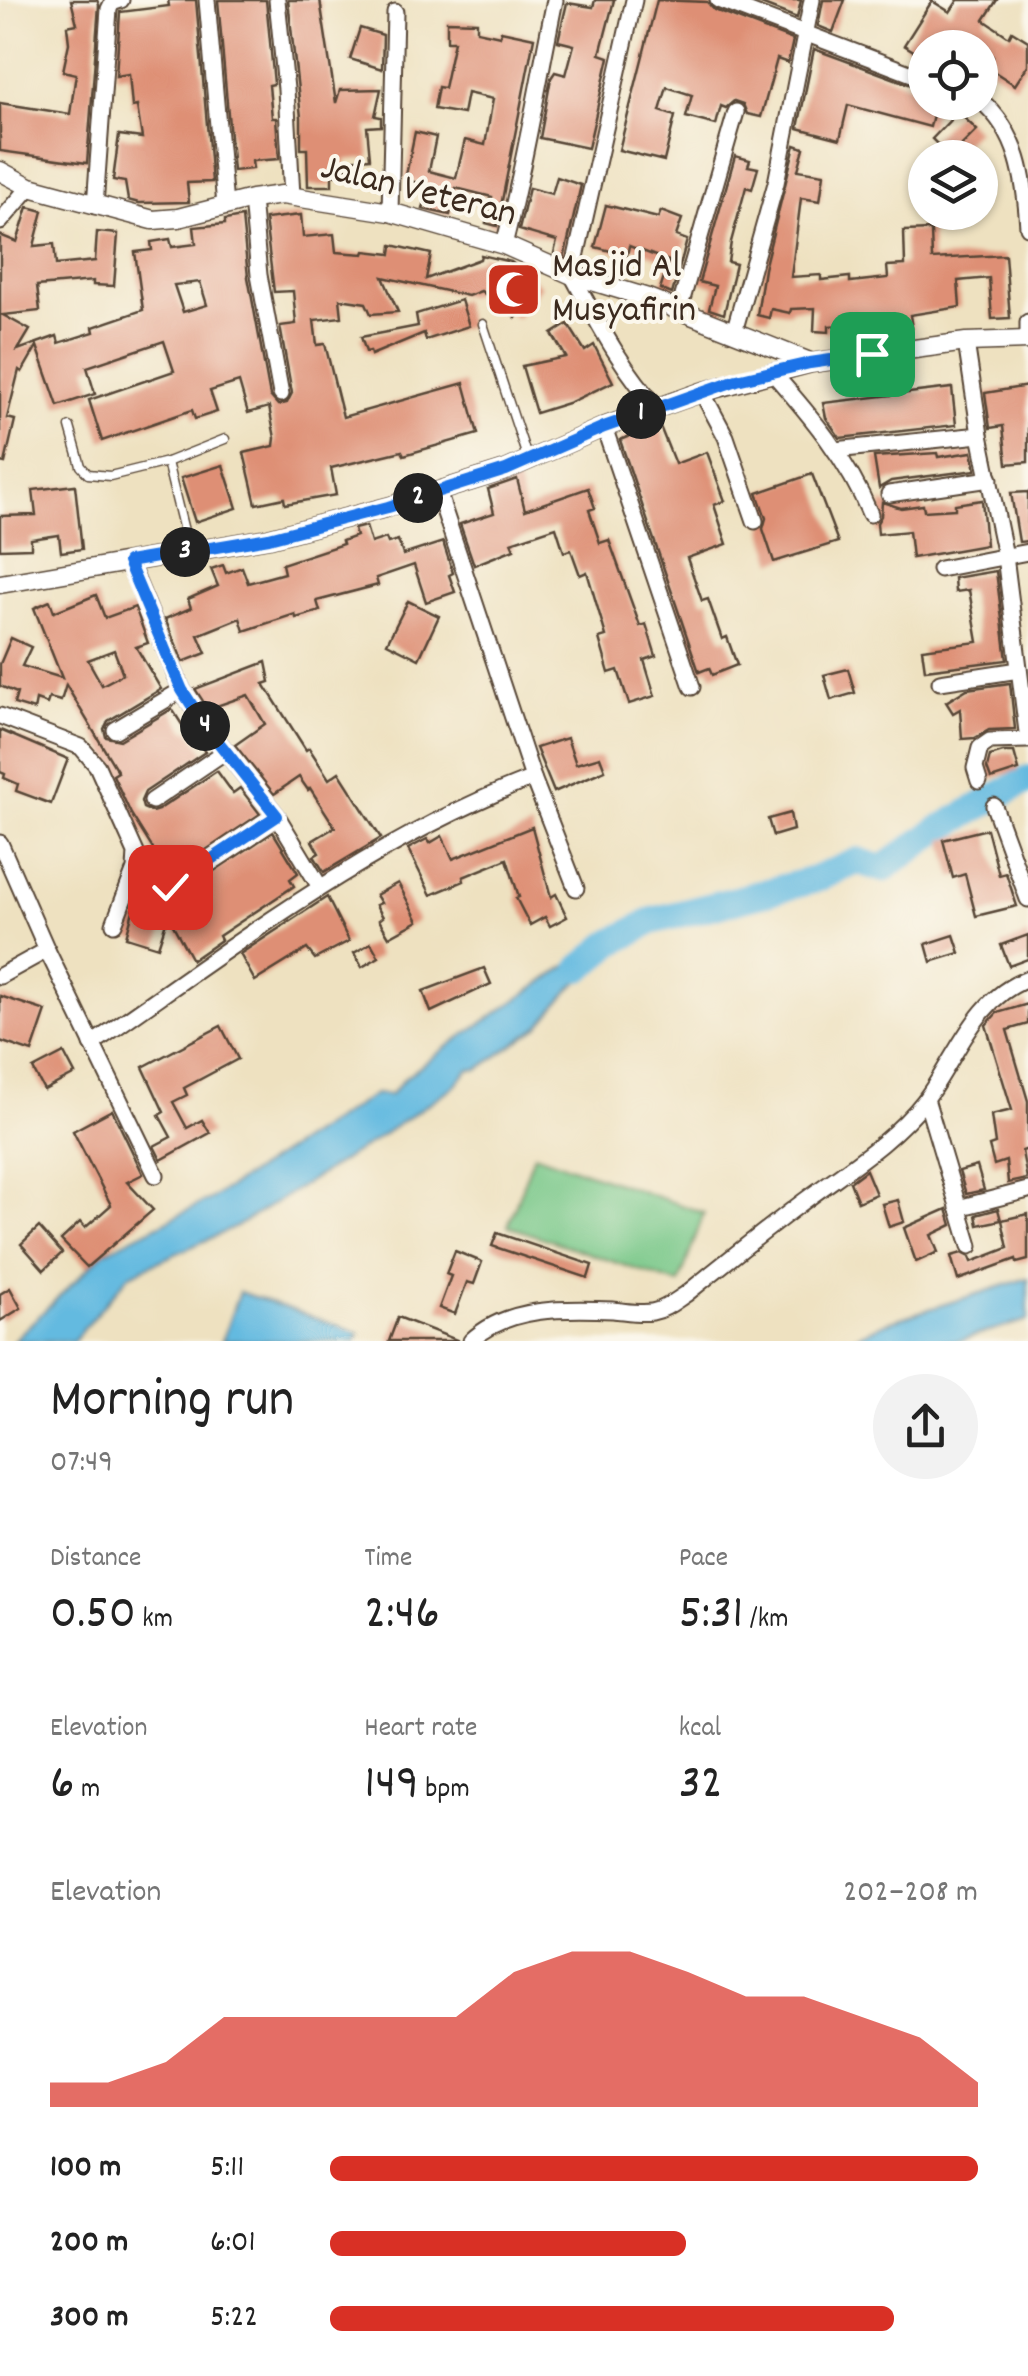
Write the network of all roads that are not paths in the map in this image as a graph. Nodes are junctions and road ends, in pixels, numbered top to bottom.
1 (120, 0) edge
2 (207, 0) edge
3 (276, 0) edge
4 (555, 0) edge
5 (634, 0) edge
6 (718, 0) edge
7 (812, 0) edge
8 (394, 12) dead end
9 (804, 30) junction
10 (908, 73) edge
11 (736, 112) dead end
12 (998, 119) edge
13 (0, 170) edge
14 (30, 186) junction
15 (292, 196) junction
16 (252, 199) junction
17 (96, 206) junction
18 (225, 206) junction
19 (390, 212) junction
20 (0, 222) edge
21 (1028, 227) edge
22 (504, 245) junction
23 (572, 275) junction
24 (680, 310) junction
25 (1028, 322) edge
26 (484, 324) dead end
27 (734, 332) junction
28 (1028, 340) edge
29 (966, 342) junction
30 (810, 363) junction
31 (772, 372) junction
32 (702, 392) junction
33 (282, 394) dead end
34 (659, 409) junction
35 (70, 427) dead end
36 (604, 427) junction
37 (980, 435) junction
38 (224, 439) dead end
39 (835, 450) junction
40 (166, 462) junction
41 (528, 462) junction
42 (990, 479) junction
43 (438, 492) junction
44 (889, 494) dead end
45 (870, 514) dead end
46 (755, 520) dead end
47 (189, 551) junction
48 (1028, 552) edge
49 (1005, 556) junction
50 (128, 562) junction
51 (940, 568) dead end
52 (0, 584) edge
53 (1021, 625) edge
54 (1019, 670) junction
55 (940, 682) dead end
56 (692, 687) dead end
57 (182, 690) junction
58 (1026, 702) edge
59 (0, 716) edge
60 (115, 730) dead end
61 (226, 751) junction
62 (534, 778) junction
63 (980, 782) dead end
64 (152, 801) dead end
65 (994, 806) dead end
66 (277, 816) junction
67 (0, 844) edge
68 (170, 887) dead end
69 (320, 887) junction
70 (576, 888) dead end
71 (1028, 899) edge
72 (114, 924) dead end
73 (47, 950) junction
74 (0, 976) edge
75 (1028, 979) edge
76 (92, 1044) junction
77 (926, 1099) junction
78 (156, 1175) dead end
79 (1028, 1190) edge
80 (958, 1208) junction
81 (970, 1246) dead end
82 (471, 1341) edge

1 - 17 street
2 - 18 street
3 - 15 street
4 - 22 street
5 - 23 street
6 - 9 street
7 - 9 street
8 - 19 street
9 - 10 street
9 - 27 street
11 - 24 street
12 - 21 street
13 - 14 street, Jalan Veteran
14 - 17 street, Jalan Veteran
14 - 20 street
15 - 16 street, Jalan Veteran
15 - 19 street, Jalan Veteran
16 - 18 street, Jalan Veteran
16 - 33 street
17 - 18 street, Jalan Veteran
19 - 22 street, Jalan Veteran
22 - 23 street, Jalan Veteran
23 - 24 street, Jalan Veteran
23 - 34 street
24 - 27 street, Jalan Veteran
25 - 28 street
26 - 41 lane
27 - 30 street, Jalan Veteran
28 - 29 street
29 - 30 street
29 - 37 street
30 - 31 street
31 - 32 street
31 - 39 street
32 - 34 street
32 - 46 street
34 - 36 street
35 - 40 lane
36 - 41 street
36 - 56 street
37 - 39 street
37 - 42 street
38 - 40 lane
39 - 45 street
40 - 47 lane
41 - 43 street
42 - 44 street
42 - 49 street
43 - 47 street
43 - 62 street
47 - 50 street
48 - 49 street
49 - 51 street
49 - 53 street
50 - 52 street
50 - 57 street
53 - 54 street
54 - 55 street
54 - 58 street
57 - 60 street
57 - 61 street
58 - 63 street
59 - 72 street
61 - 64 street
61 - 66 street
62 - 69 street
62 - 70 street
65 - 71 street
66 - 68 street
66 - 69 street
67 - 73 street
69 - 76 street
73 - 74 street
73 - 76 street
75 - 77 street
76 - 78 street
77 - 80 street
77 - 82 street
79 - 80 street
80 - 81 street

